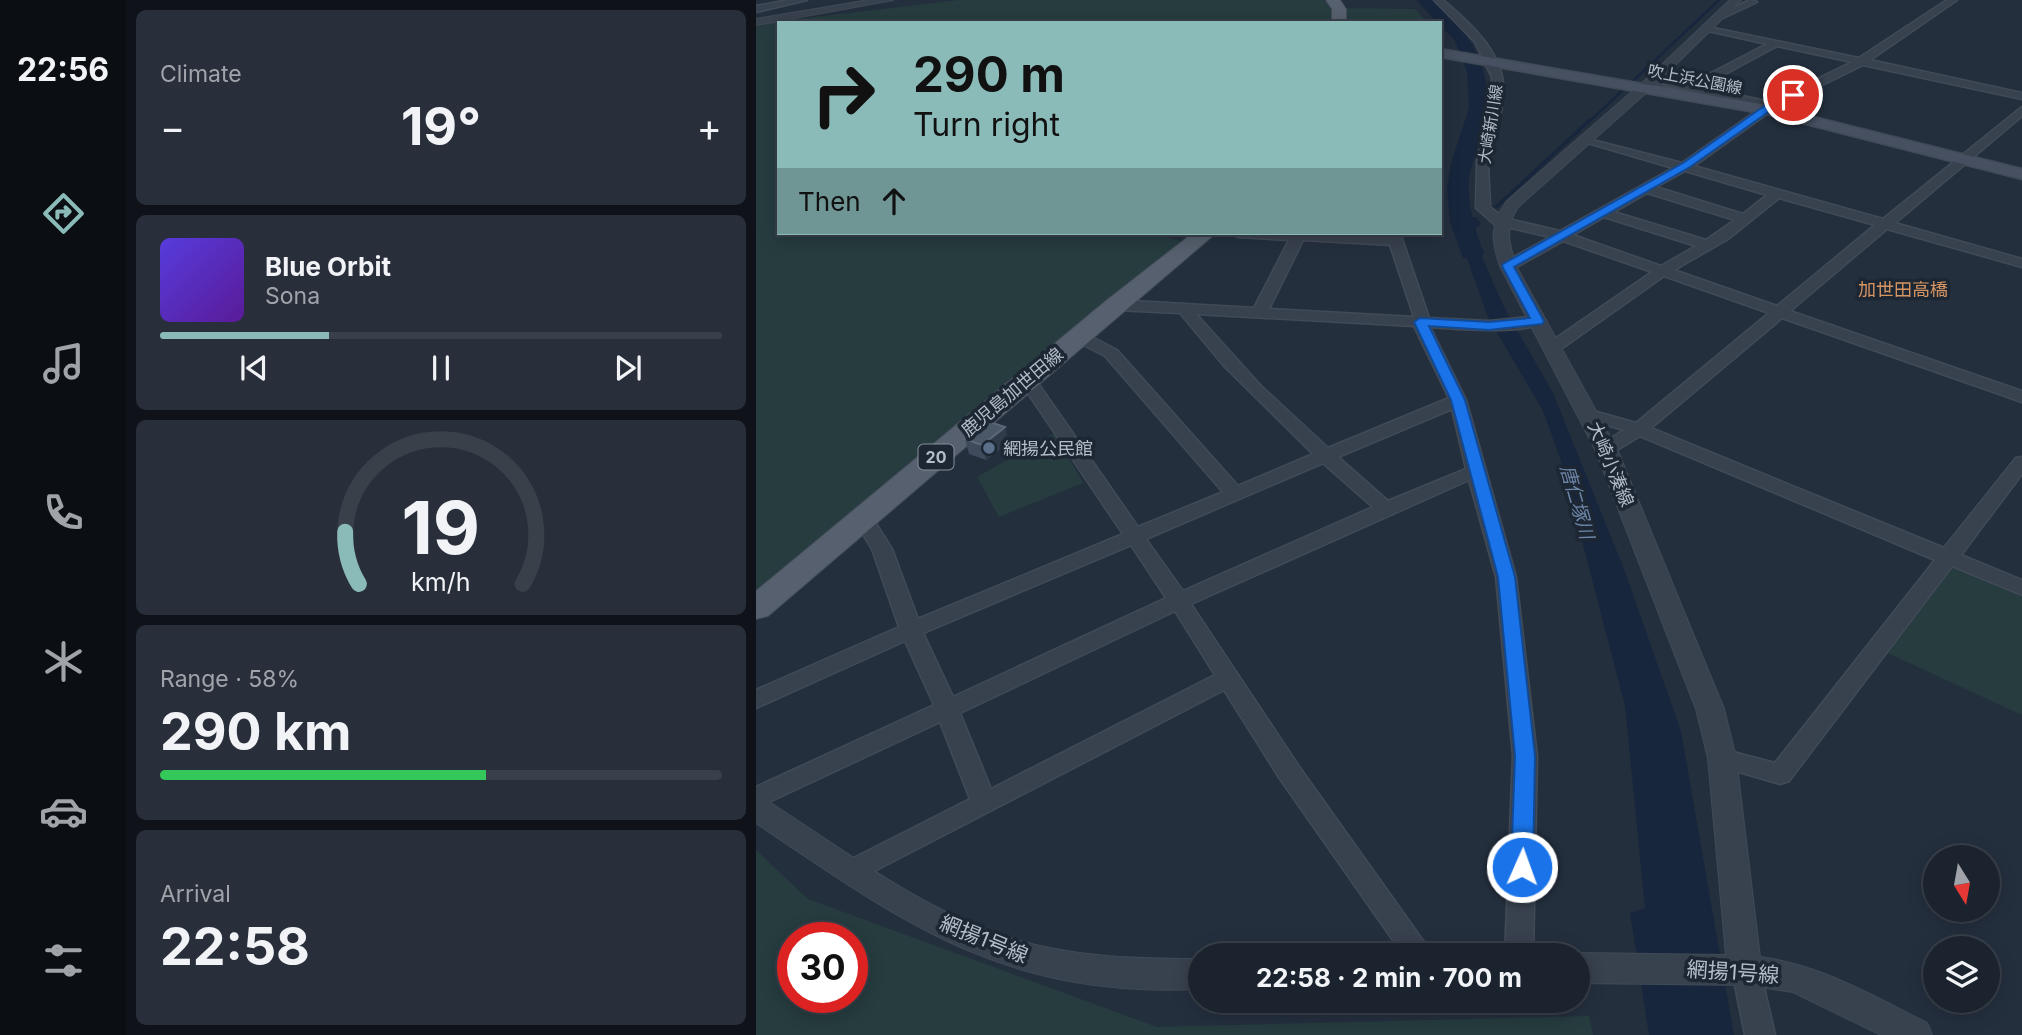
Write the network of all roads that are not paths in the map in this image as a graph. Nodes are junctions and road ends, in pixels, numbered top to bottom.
1 (803, 0) edge
2 (888, 0) edge
3 (1333, 0) edge
4 (1438, 0) edge
5 (1736, 0) edge
6 (1953, 0) edge
7 (1753, 2) dead end
8 (756, 9) edge
9 (1720, 16) junction
10 (1339, 21) edge
11 (756, 22) edge
12 (1707, 28) junction
13 (1776, 43) junction
14 (1442, 53) edge
15 (1489, 61) junction
16 (1860, 62) junction
17 (1650, 83) junction
18 (1692, 87) junction
19 (2022, 96) edge
20 (1768, 108) junction
21 (2022, 110) edge
22 (1585, 139) junction
23 (1963, 159) junction
24 (1686, 165) junction
25 (2022, 174) edge
26 (1645, 188) junction
27 (1779, 192) junction
28 (1602, 212) junction
29 (1745, 219) junction
30 (1499, 221) junction
31 (1884, 223) junction
32 (1203, 235) edge
33 (1262, 235) edge
34 (1560, 235) junction
35 (1395, 237) edge
36 (1297, 238) junction
37 (1707, 245) junction
38 (2022, 263) edge
39 (1508, 266) junction
40 (1661, 272) junction
41 (1115, 305) junction
42 (1185, 310) junction
43 (1777, 312) junction
44 (1259, 313) junction
45 (1538, 321) junction
46 (1420, 322) junction
47 (1078, 336) junction
48 (1552, 348) junction
49 (1027, 380) junction
50 (2022, 397) edge
51 (1458, 400) junction
52 (1590, 415) junction
53 (1639, 429) junction
54 (1606, 449) junction
55 (1326, 456) junction
56 (2022, 462) edge
57 (1476, 472) junction
58 (1236, 495) junction
59 (1387, 509) junction
60 (854, 524) junction
61 (1134, 536) junction
62 (1949, 558) junction
63 (2022, 588) edge
64 (1180, 601) junction
65 (756, 608) edge
66 (911, 630) junction
67 (1228, 678) junction
68 (756, 700) edge
69 (947, 709) junction
70 (1722, 758) junction
71 (756, 798) edge
72 (984, 803) junction
73 (756, 807) edge
74 (853, 871) junction
75 (1411, 943) edge
76 (1519, 943) edge
77 (1590, 968) edge
78 (1746, 970) junction
79 (1188, 974) edge
80 (1760, 1035) edge
81 (1915, 1035) edge

1 - 8 street
2 - 11 street
3 - 10 main road
4 - 15 street, 大崎新川線
5 - 9 street
6 - 16 street
7 - 9 street
9 - 12 street
12 - 13 street
12 - 17 street
13 - 16 street
13 - 18 street
14 - 15 main road, 吹上浜公園線
15 - 17 main road, 吹上浜公園線
15 - 30 street, 大崎新川線
16 - 19 street
16 - 20 street
17 - 18 street
17 - 20 main road, 吹上浜公園線
17 - 22 street
18 - 20 street
20 - 23 main road, 吹上浜公園線
20 - 24 street
21 - 23 street
22 - 24 street
22 - 30 street
23 - 25 main road, 吹上浜公園線
23 - 31 street
24 - 26 street
24 - 27 street
26 - 28 street
26 - 29 street
27 - 29 street
27 - 31 street
28 - 34 street
28 - 37 street
29 - 37 street
30 - 34 street
30 - 39 street, 大崎小湊線
31 - 38 street
31 - 43 street
32 - 41 main road, 鹿児島加世田線 / 20
33 - 36 street
34 - 39 street
34 - 40 street
35 - 36 street
35 - 46 street
36 - 44 street
37 - 40 street
39 - 45 street, 大崎小湊線
40 - 43 street
40 - 48 street
41 - 42 street
41 - 47 main road, 鹿児島加世田線 / 20
42 - 44 street
42 - 55 street
43 - 50 street
43 - 53 street
44 - 46 street
45 - 46 street
45 - 48 street, 大崎小湊線
46 - 51 street
47 - 49 main road, 鹿児島加世田線 / 20
47 - 58 street
48 - 52 street, 大崎小湊線
49 - 60 main road, 鹿児島加世田線 / 20
49 - 61 street
51 - 55 street
51 - 57 street
52 - 53 street
52 - 54 street, 大崎小湊線
53 - 54 street
53 - 62 street
54 - 70 street, 大崎小湊線
55 - 58 street
55 - 59 street
56 - 62 street
57 - 59 street
57 - 76 street
58 - 61 street
59 - 64 street
60 - 65 main road, 鹿児島加世田線 / 20
60 - 66 street
61 - 64 street
61 - 66 street
62 - 63 street
62 - 70 street
64 - 67 street
64 - 69 street
66 - 68 street
66 - 69 street
67 - 72 street
67 - 75 street
69 - 71 street
69 - 72 street
70 - 78 street, 大崎小湊線
72 - 74 street
73 - 74 street, 網揚1号線
74 - 79 street, 網揚1号線
77 - 78 street, 網揚1号線
78 - 80 street, 大崎小湊線
78 - 81 street, 網揚1号線

